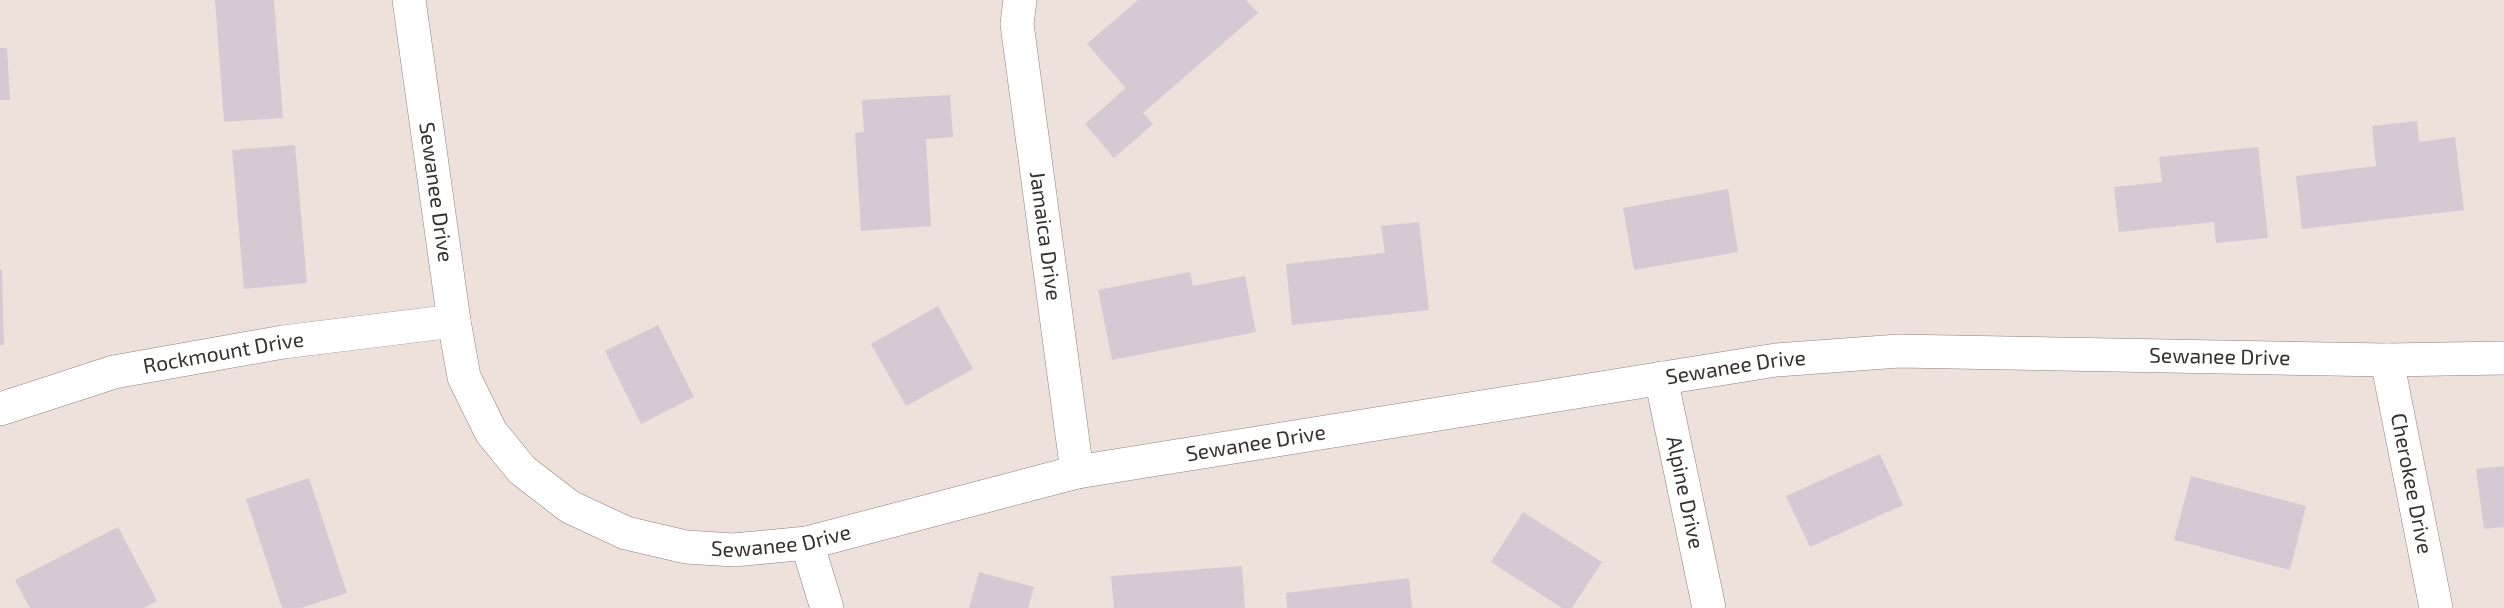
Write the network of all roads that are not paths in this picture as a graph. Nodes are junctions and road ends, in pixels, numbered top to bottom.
1 (409, 0) edge
2 (1020, 0) edge
3 (454, 321) junction
4 (2504, 358) edge
5 (2387, 360) junction
6 (1661, 378) junction
7 (0, 409) edge
8 (1077, 472) junction
9 (807, 543) junction
10 (827, 608) edge
11 (1709, 608) edge
12 (2436, 608) edge

1 - 3 street, Sewanee Drive
2 - 8 street, Jamaica Drive
3 - 7 street, Rockmount Drive
3 - 9 street, Sewanee Drive
4 - 5 street, Sewanee Drive
5 - 6 street, Sewanee Drive
5 - 12 street, Cherokee Drive
6 - 8 street, Sewanee Drive
6 - 11 street, Alpine Drive
8 - 9 street, Sewanee Drive
9 - 10 street

